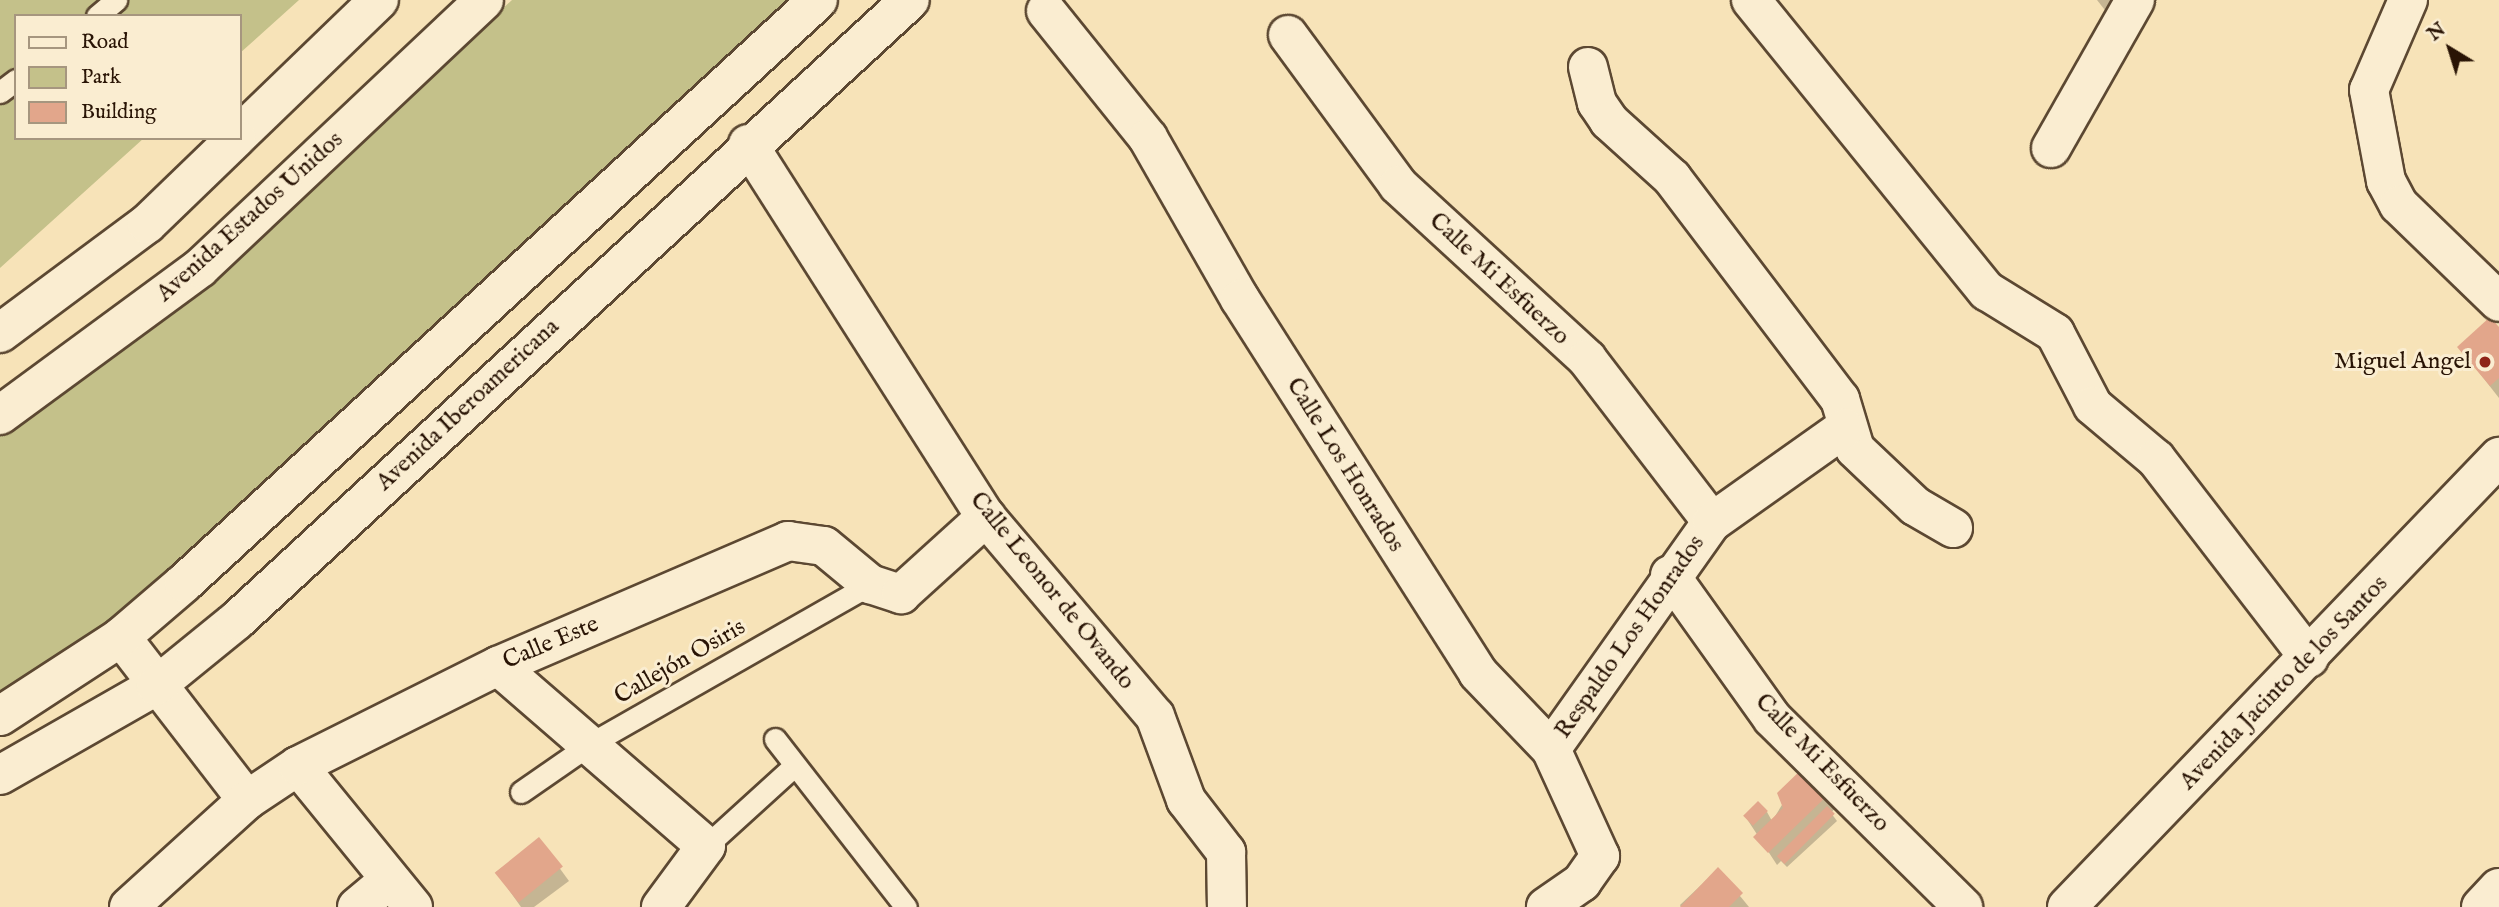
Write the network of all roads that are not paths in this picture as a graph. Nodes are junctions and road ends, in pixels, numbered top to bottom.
1 (116, 0) edge
2 (379, 0) edge
3 (484, 0) edge
4 (818, 0) edge
5 (910, 0) edge
6 (1751, 0) edge
7 (2135, 0) edge
8 (2408, 0) edge
9 (1046, 11) dead end
10 (99, 14) edge
11 (1287, 35) dead end
12 (1588, 67) dead end
13 (242, 132) edge
14 (234, 140) edge
15 (748, 144) junction
16 (2051, 148) dead end
17 (2499, 302) edge
18 (0, 332) edge
19 (0, 415) edge
20 (1845, 428) junction
21 (2499, 457) edge
22 (986, 517) junction
23 (1712, 522) junction
24 (1953, 528) dead end
25 (1670, 575) junction
26 (870, 584) junction
27 (121, 637) junction
28 (2309, 658) junction
29 (498, 666) junction
30 (156, 686) junction
31 (0, 716) edge
32 (775, 739) dead end
33 (590, 744) junction
34 (1551, 749) junction
35 (298, 766) junction
36 (794, 766) junction
37 (0, 775) edge
38 (521, 792) dead end
39 (247, 800) junction
40 (706, 846) junction
41 (2499, 888) edge
42 (400, 895) edge
43 (129, 907) edge
44 (357, 907) edge
45 (661, 907) edge
46 (906, 907) edge
47 (1227, 907) edge
48 (1546, 907) edge
49 (1963, 907) edge
50 (2067, 907) edge
51 (2480, 907) edge

1 - 10 lane
2 - 13 street
3 - 19 street, Avenida Estados Unidos
4 - 27 street
5 - 15 street, Avenida Iberoamericana
6 - 28 street
7 - 16 street
8 - 17 street
9 - 34 street, Calle Los Honrados
11 - 23 street, Calle Mi Esfuerzo
12 - 20 street
14 - 18 street
15 - 22 street, Calle Leonor de Ovando
15 - 30 street, Avenida Iberoamericana
20 - 23 street, Respaldo Los Honrados
20 - 24 street
21 - 28 street, Avenida Jacinto de los Santos
22 - 26 street, Calle Este
22 - 47 street, Calle Leonor de Ovando
23 - 25 street, Respaldo Los Honrados
25 - 34 street, Respaldo Los Honrados
25 - 49 street, Calle Mi Esfuerzo
26 - 29 street, Calle Este
26 - 33 lane, Callejón Osiris
27 - 30 street
27 - 31 street
28 - 50 street, Avenida Jacinto de los Santos
29 - 33 street
29 - 35 street, Calle Este
30 - 37 street, Avenida Iberoamericana
30 - 39 street
32 - 36 lane
33 - 38 lane, Callejón Osiris
33 - 40 street
34 - 48 street, Calle Los Honrados
35 - 39 street, Calle Este
35 - 42 street
36 - 40 lane
36 - 46 lane
39 - 43 street, Calle Este
40 - 45 street
41 - 51 street
42 - 44 street

